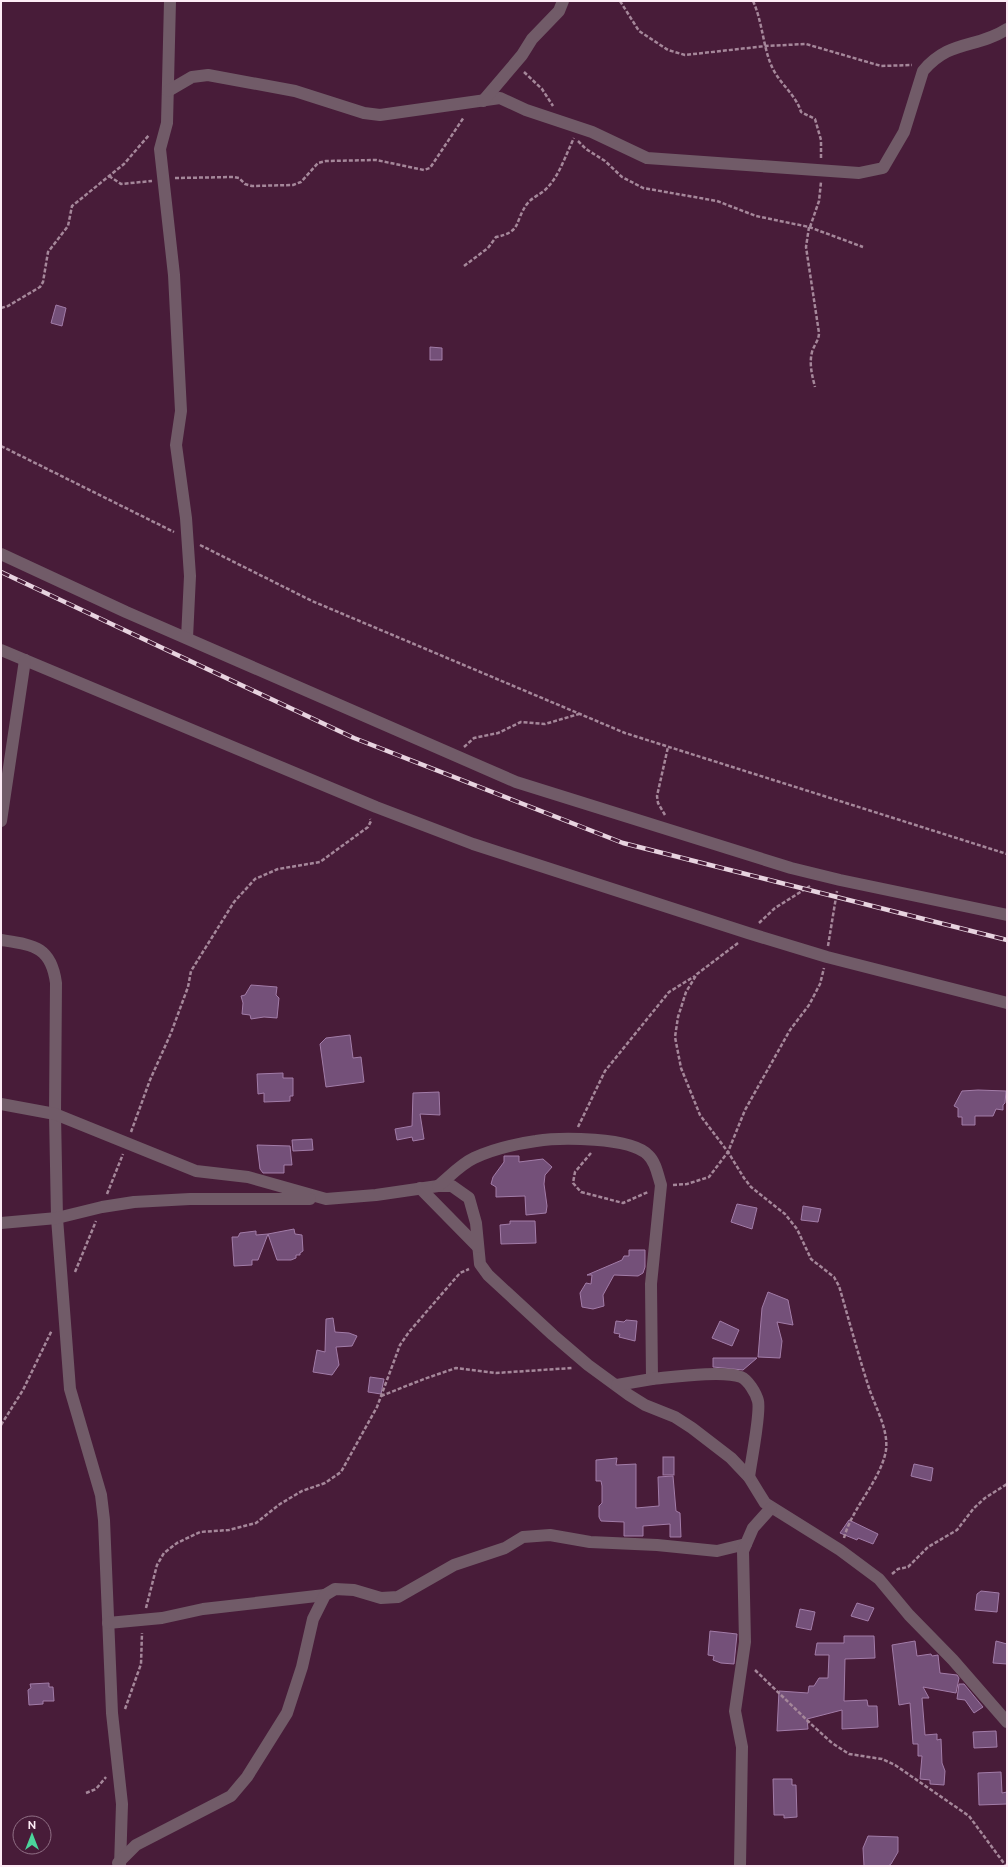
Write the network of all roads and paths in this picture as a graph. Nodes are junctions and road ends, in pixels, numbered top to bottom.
1 (170, 1) edge
2 (563, 1) edge
3 (620, 1) edge
4 (753, 1) edge
5 (1007, 29) edge
6 (766, 46) junction
7 (516, 63) junction
8 (930, 63) junction
9 (168, 91) junction
10 (483, 101) junction
11 (466, 115) dead end
12 (565, 124) junction
13 (150, 134) dead end
14 (821, 171) junction
15 (109, 176) junction
16 (164, 180) junction
17 (810, 227) junction
18 (864, 247) dead end
19 (464, 266) dead end
20 (1, 308) edge
21 (815, 387) dead end
22 (1, 446) edge
23 (188, 539) junction
24 (1, 554) edge
25 (186, 638) junction
26 (1, 650) edge
27 (25, 660) junction
28 (579, 714) junction
29 (668, 747) junction
30 (455, 756) junction
31 (376, 807) junction
32 (1, 821) edge
33 (676, 832) junction
34 (1007, 854) edge
35 (821, 875) junction
36 (840, 880) junction
37 (1007, 916) edge
38 (748, 933) junction
39 (1, 940) edge
40 (827, 957) junction
41 (697, 974) junction
42 (188, 987) dead end
43 (1007, 1003) edge
44 (1, 1104) edge
45 (55, 1114) junction
46 (571, 1140) junction
47 (601, 1140) junction
48 (728, 1152) junction
49 (661, 1185) junction
50 (438, 1186) junction
51 (420, 1188) junction
52 (326, 1199) junction
53 (57, 1218) junction
54 (1, 1224) edge
55 (478, 1247) junction
56 (480, 1264) junction
57 (588, 1365) junction
58 (652, 1378) junction
59 (617, 1386) junction
60 (381, 1396) junction
61 (749, 1477) junction
62 (1007, 1484) edge
63 (771, 1508) junction
64 (746, 1544) junction
65 (840, 1550) junction
66 (883, 1585) junction
67 (325, 1595) junction
68 (144, 1620) junction
69 (108, 1623) junction
70 (755, 1670) dead end
71 (125, 1710) dead end
72 (1007, 1722) edge
73 (107, 1774) dead end
74 (86, 1793) dead end
75 (118, 1864) edge
76 (740, 1866) edge
77 (1006, 1866) edge

1 - 9 street
2 - 7 street
3 - 6 path
4 - 6 path
5 - 8 street
6 - 8 path
6 - 14 path
7 - 10 street
7 - 12 path
8 - 14 street
9 - 10 street
9 - 16 street
10 - 12 street
11 - 16 path
12 - 14 street
13 - 15 path
14 - 17 path
15 - 16 path
15 - 20 path
16 - 23 street
17 - 18 path
17 - 19 path
17 - 21 path
22 - 23 path
23 - 25 street
23 - 28 path
24 - 25 street
25 - 30 street
26 - 27 street
27 - 31 street
27 - 32 street
28 - 29 path
28 - 30 path
29 - 33 path
29 - 34 path
30 - 33 street
31 - 38 street
31 - 42 path
33 - 35 street
35 - 36 street
35 - 38 path
36 - 37 street
36 - 40 path
38 - 40 street
38 - 41 path
39 - 45 street
40 - 43 street
40 - 48 path
41 - 46 path
41 - 48 path
44 - 45 street
45 - 52 street
45 - 53 street
46 - 47 street
46 - 50 street
47 - 49 street
47 - 49 path
48 - 49 path
48 - 65 path
49 - 58 street
50 - 51 street
50 - 55 street
51 - 52 street
51 - 55 street
52 - 53 street
53 - 54 street
53 - 69 street
55 - 56 street
56 - 57 street
56 - 60 path
57 - 59 street
57 - 60 path
58 - 59 street
58 - 61 street
59 - 61 street
60 - 68 path
61 - 63 street
62 - 66 path
63 - 64 street
63 - 65 street
64 - 67 street
64 - 76 street
65 - 66 street
66 - 72 street
67 - 68 street
67 - 75 street
68 - 69 street
68 - 71 path
69 - 75 street
70 - 77 path
73 - 74 path

